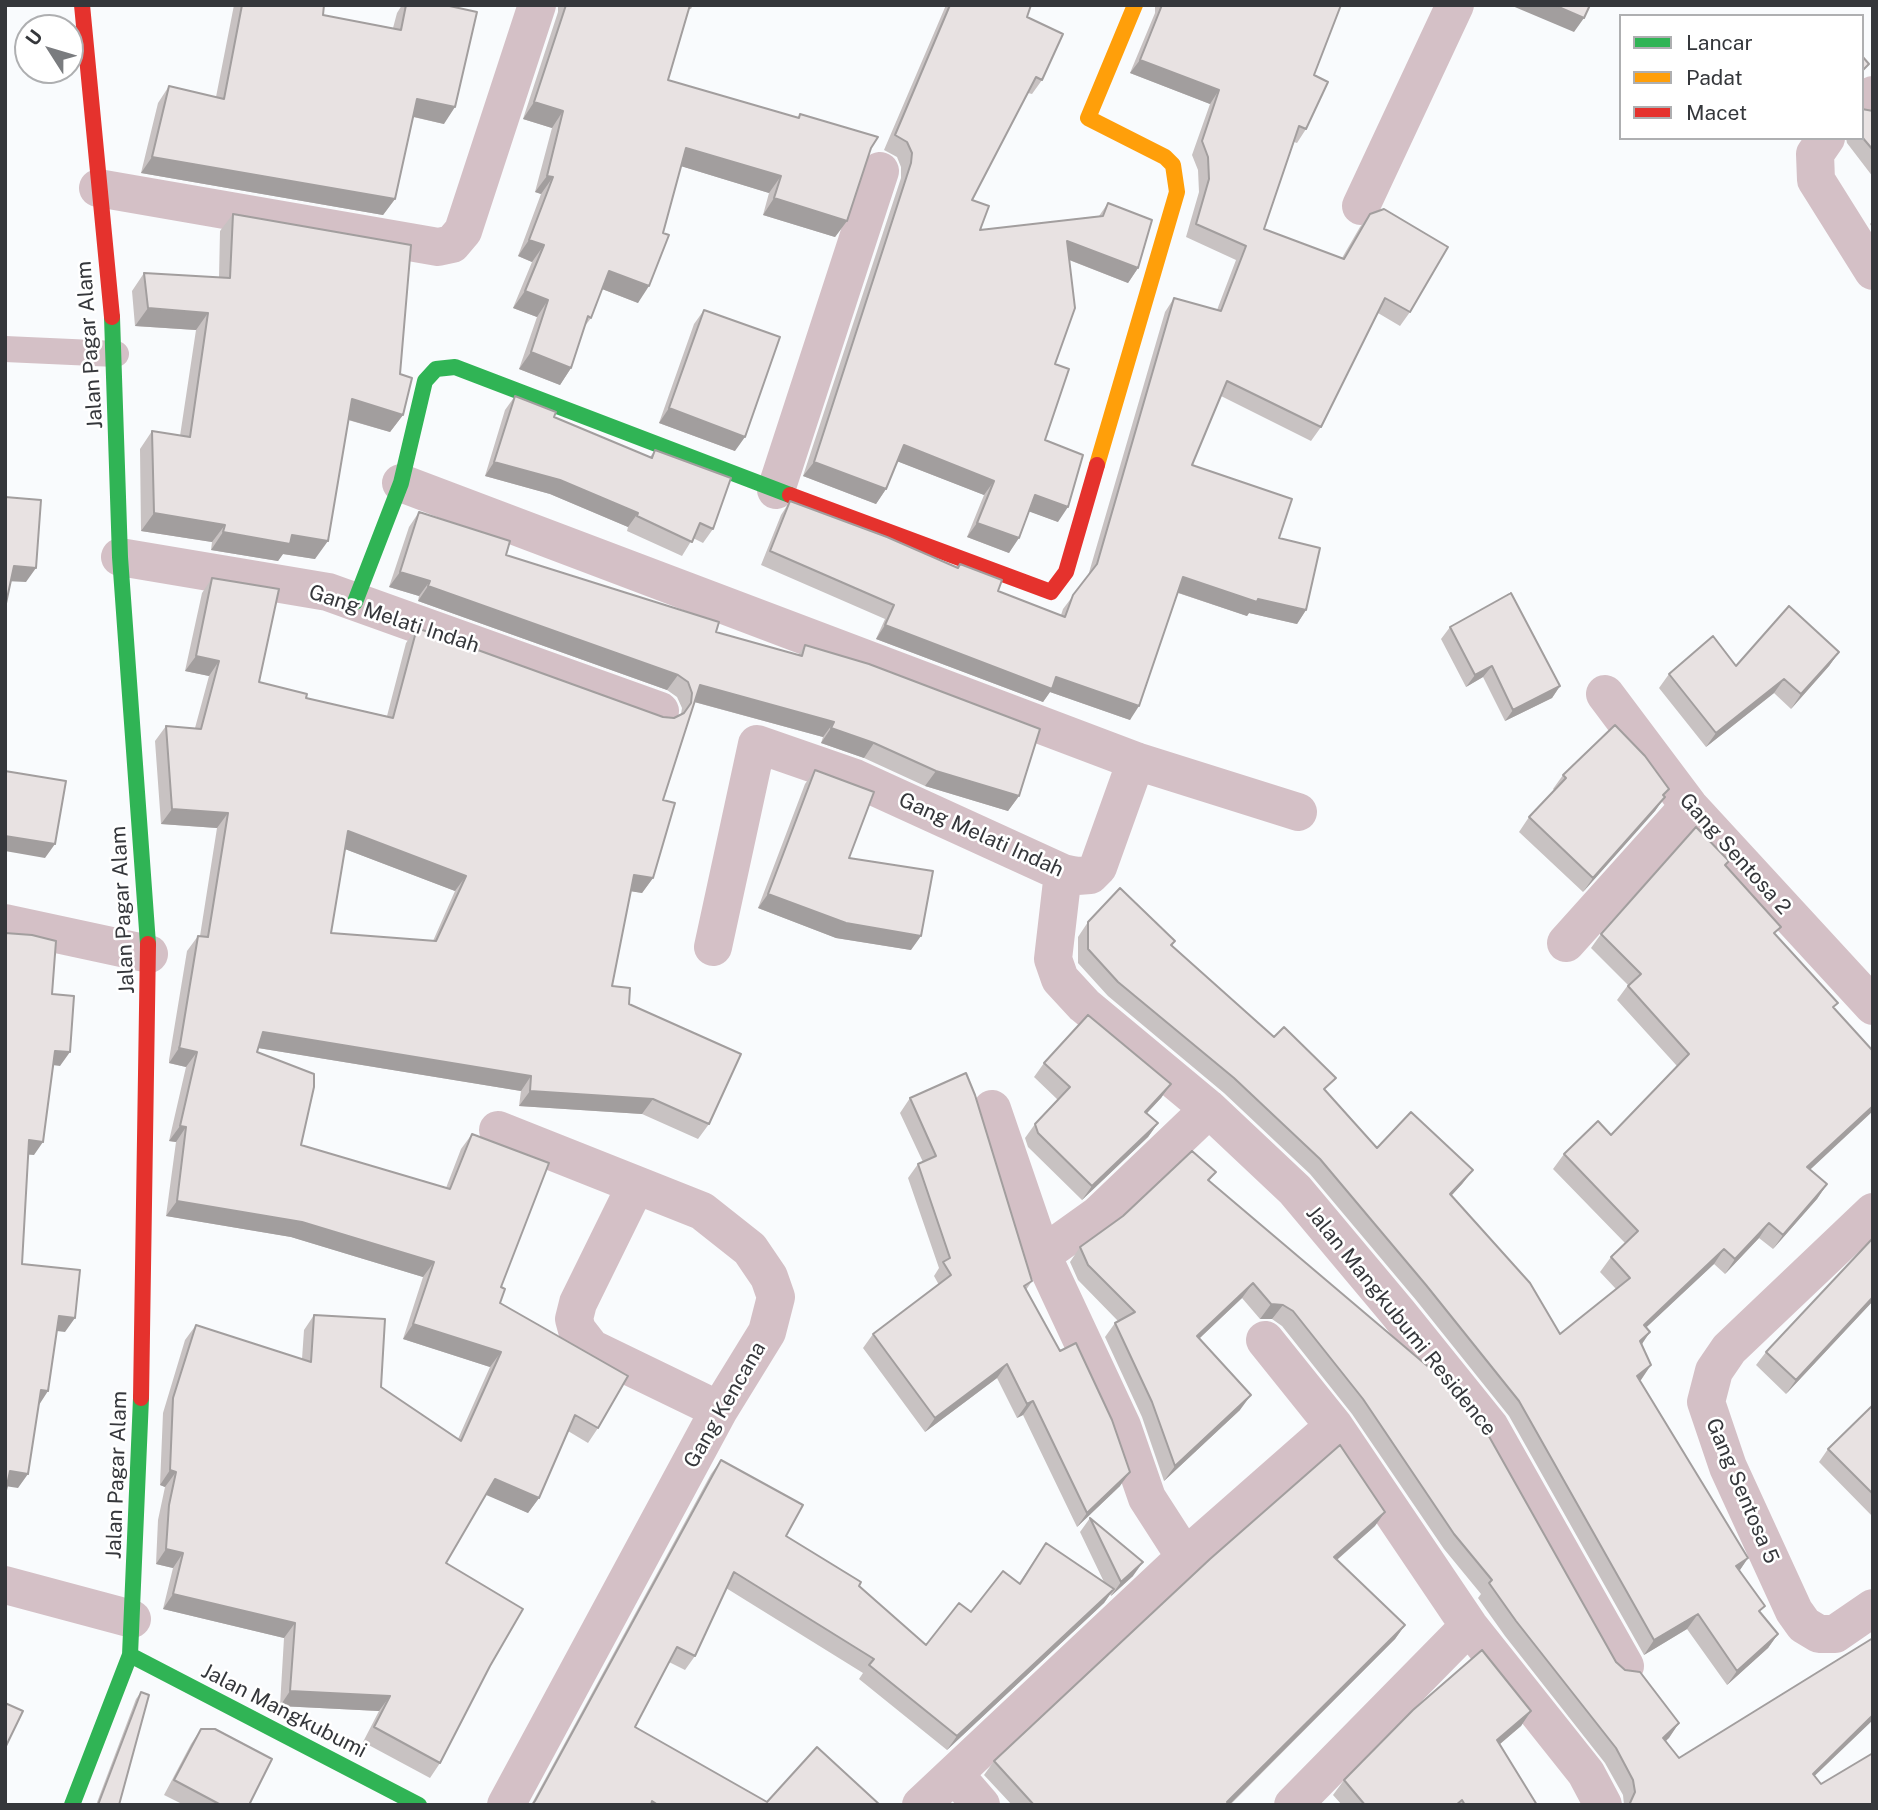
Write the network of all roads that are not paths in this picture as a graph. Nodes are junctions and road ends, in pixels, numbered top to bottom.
1 (82, 5) edge
2 (537, 5) edge
3 (1135, 5) edge
4 (1455, 5) edge
5 (1825, 140) edge
6 (880, 171) dead end
7 (98, 188) junction
8 (1361, 206) dead end
9 (1873, 271) edge
10 (5, 349) edge
11 (116, 354) junction
12 (401, 483) junction
13 (776, 490) junction
14 (120, 557) junction
15 (355, 602) junction
16 (1605, 694) dead end
17 (660, 711) dead end
18 (1136, 761) junction
19 (1689, 806) junction
20 (1298, 812) dead end
21 (1062, 873) junction
22 (5, 923) edge
23 (1566, 943) dead end
24 (713, 947) dead end
25 (149, 954) junction
26 (1873, 1006) edge
27 (992, 1109) dead end
28 (1209, 1109) junction
29 (498, 1130) dead end
30 (636, 1185) junction
31 (1873, 1212) edge
32 (1042, 1255) junction
33 (1265, 1340) dead end
34 (719, 1409) junction
35 (1334, 1426) junction
36 (1185, 1558) junction
37 (5, 1585) edge
38 (1873, 1608) edge
39 (1469, 1626) junction
40 (131, 1637) junction
41 (1625, 1666) edge
42 (956, 1776) junction
43 (72, 1805) edge
44 (419, 1805) edge
45 (506, 1805) edge
46 (921, 1805) edge
47 (981, 1805) edge
48 (1293, 1805) edge
49 (1602, 1805) edge

1 - 7 street, Jalan Pagar Alam
2 - 7 street
3 - 13 street
4 - 8 street
5 - 9 street
6 - 13 street
7 - 11 street, Jalan Pagar Alam
10 - 11 lane
11 - 14 street, Jalan Pagar Alam
12 - 13 street
12 - 15 street
12 - 18 street
14 - 15 street, Gang Melati Indah
14 - 25 street, Jalan Pagar Alam
15 - 17 street, Gang Melati Indah
16 - 19 street, Gang Sentosa 2
18 - 20 street
18 - 21 street, Gang Melati Indah
19 - 23 street
19 - 26 street, Gang Sentosa 2
21 - 24 street, Gang Melati Indah
21 - 28 street, Jalan Mangkubumi Residence
22 - 25 street
25 - 40 street, Jalan Pagar Alam
27 - 32 street
28 - 32 street
28 - 41 street, Jalan Mangkubumi Residence
29 - 30 street, Gang Kencana
30 - 34 street, Gang Kencana
30 - 34 street
31 - 38 street, Gang Sentosa 5
32 - 36 street
33 - 35 street
34 - 45 street, Gang Kencana
35 - 36 street
35 - 39 street
36 - 42 street
37 - 40 street
39 - 48 street
39 - 49 street
40 - 43 street, Jalan Pagar Alam
40 - 44 street, Jalan Mangkubumi
42 - 46 street
42 - 47 street

